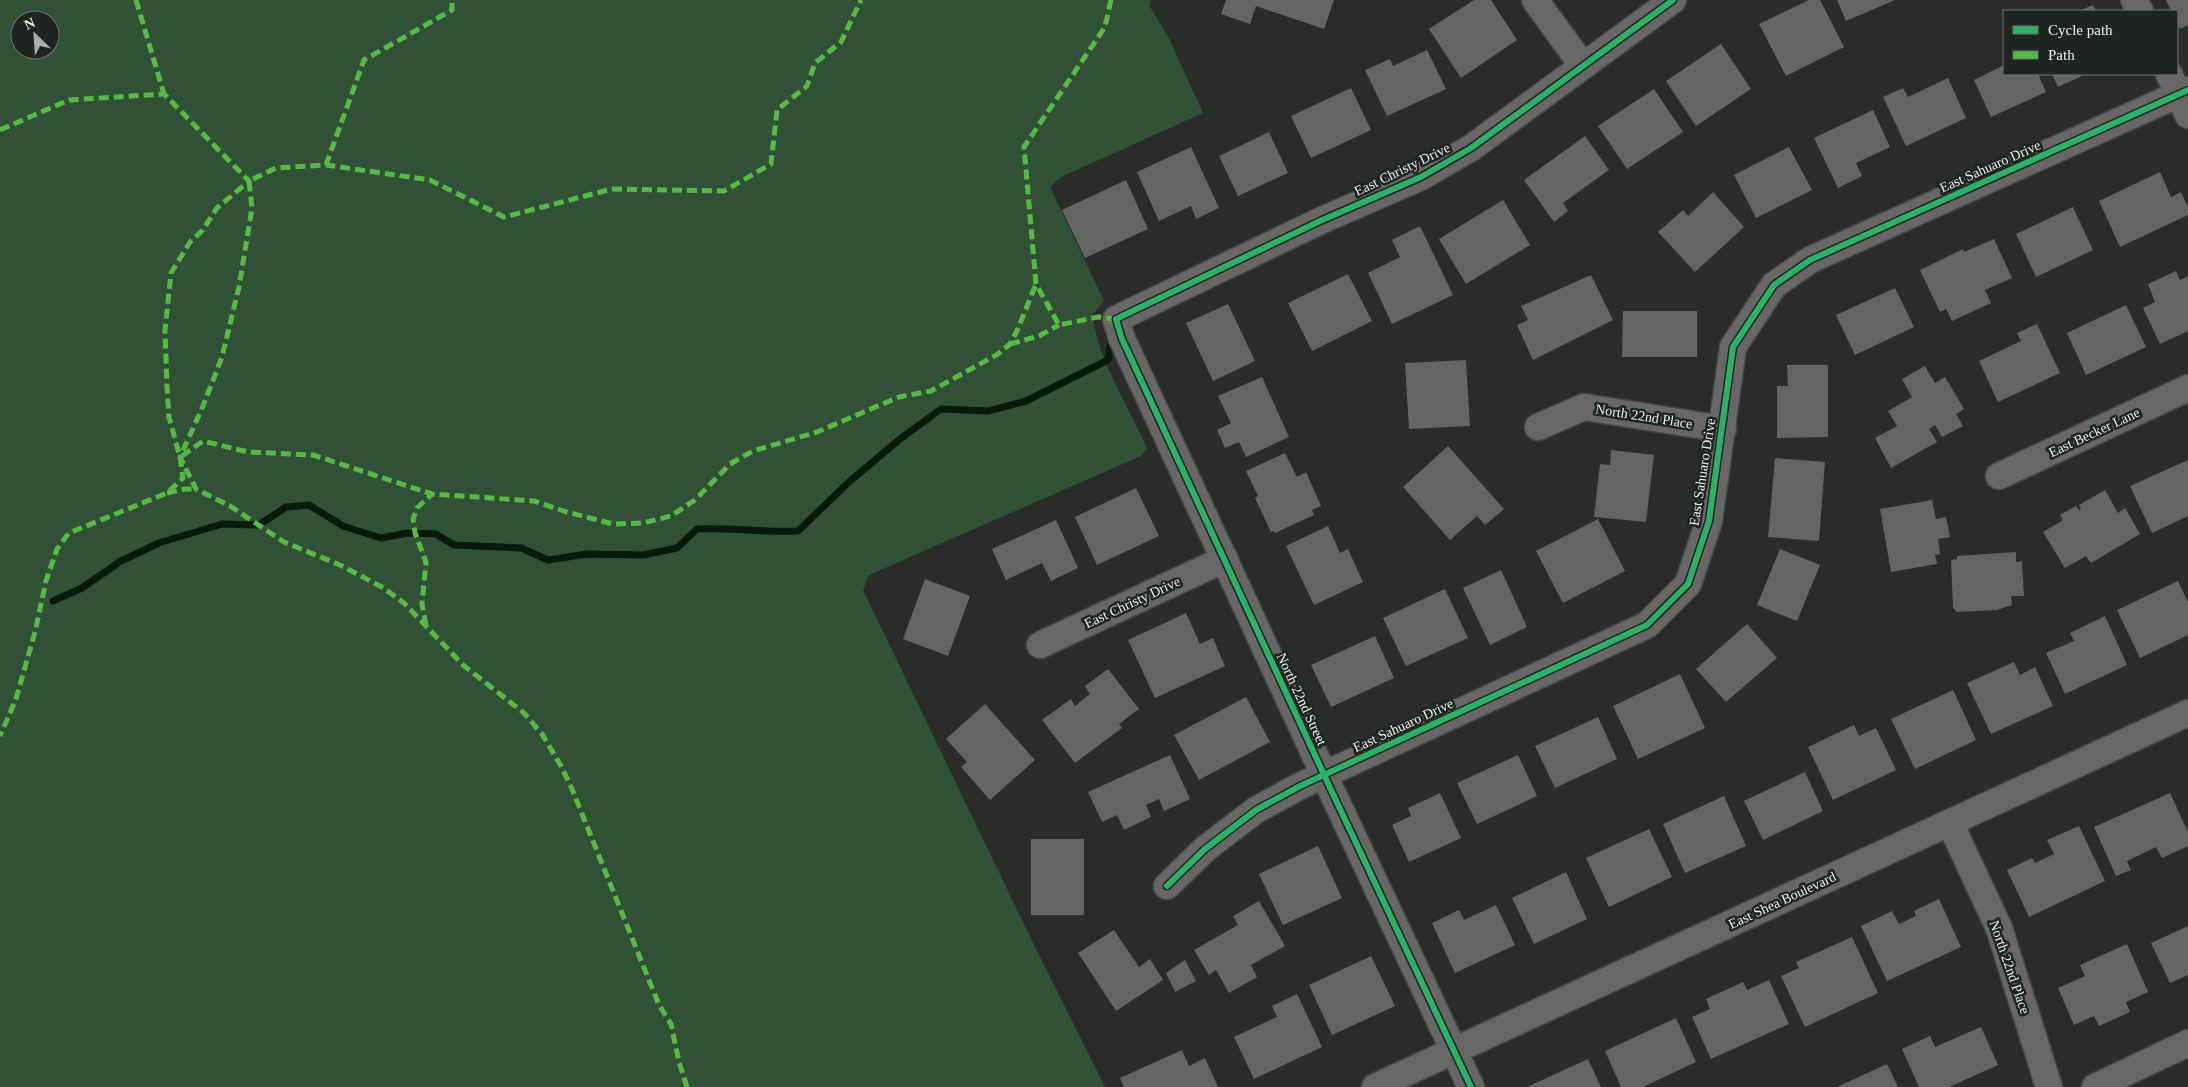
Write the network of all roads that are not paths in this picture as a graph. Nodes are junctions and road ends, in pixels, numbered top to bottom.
1 (1535, 0) edge
2 (1673, 0) edge
3 (1583, 66) junction
4 (2181, 93) edge
5 (1116, 318) joint
6 (2188, 388) edge
7 (1538, 427) dead end
8 (1723, 429) junction
9 (1999, 476) dead end
10 (1224, 559) junction
11 (1040, 645) dead end
12 (2188, 713) edge
13 (1323, 775) junction
14 (1950, 823) junction
15 (1167, 886) dead end
16 (2188, 1043) edge
17 (1454, 1051) junction
18 (1376, 1087) edge
19 (1472, 1087) edge
20 (2049, 1087) edge
21 (2095, 1087) edge

1 - 3 street
2 - 3 street, East Christy Drive
3 - 5 street, East Christy Drive
4 - 8 street, East Sahuaro Drive
5 - 10 street, North 22nd Street
6 - 9 street, East Becker Lane
7 - 8 street, North 22nd Place
8 - 13 street, East Sahuaro Drive
10 - 11 street, East Christy Drive
10 - 13 street, North 22nd Street
12 - 14 street, East Shea Boulevard
13 - 15 street, East Sahuaro Drive
13 - 17 street, North 22nd Street
14 - 17 street, East Shea Boulevard
14 - 20 street, North 22nd Place
16 - 21 street
17 - 18 street, East Shea Boulevard
17 - 19 street, North 22nd Street

